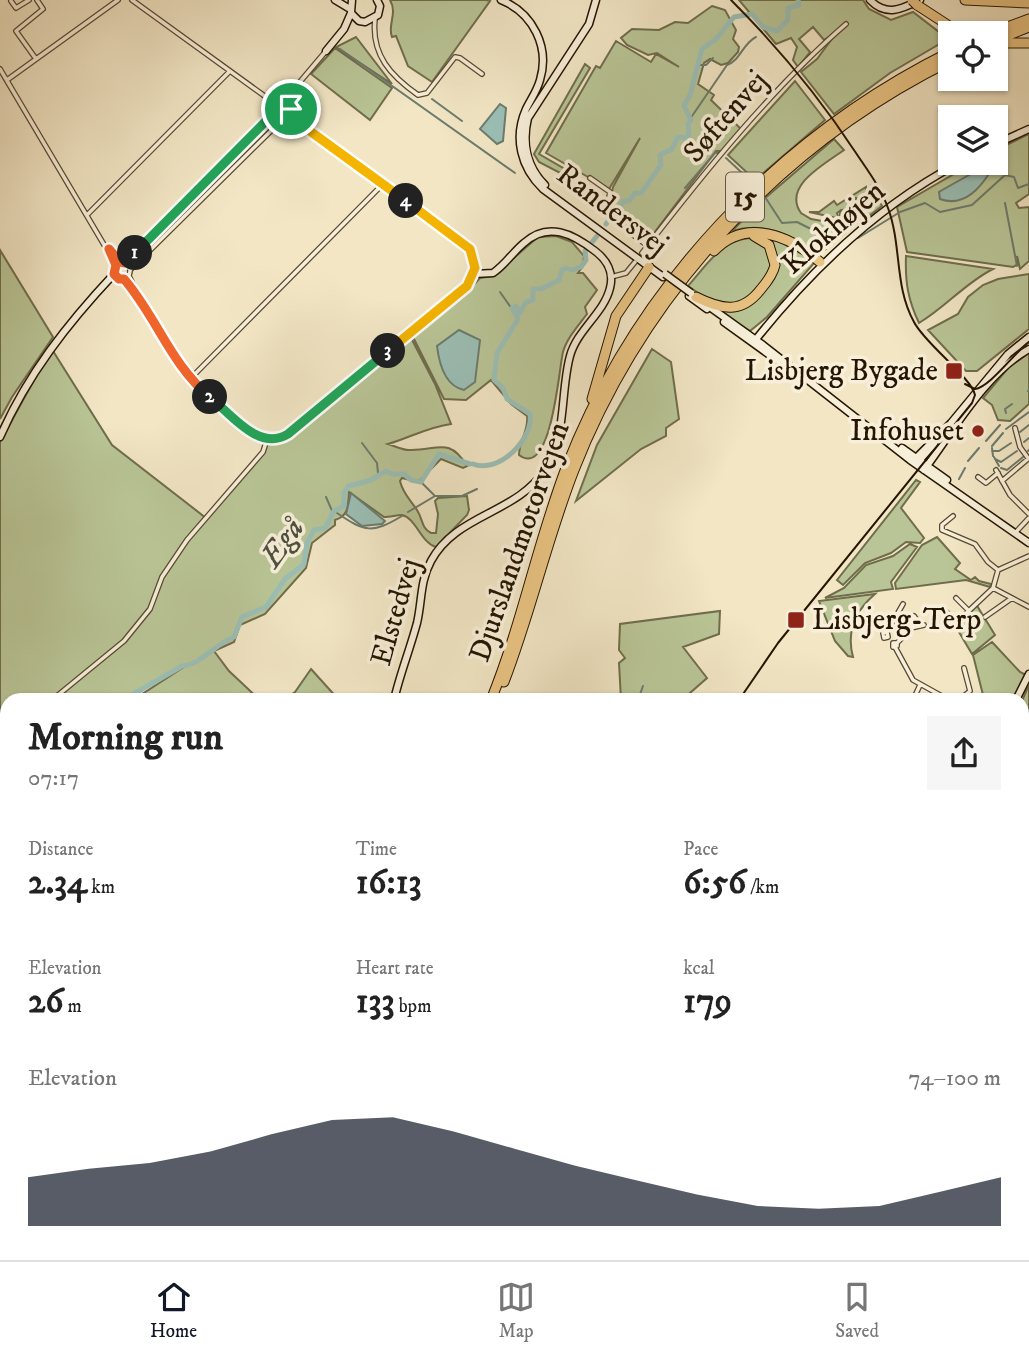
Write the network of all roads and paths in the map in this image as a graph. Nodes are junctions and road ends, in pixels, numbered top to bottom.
1 (29, 0) edge
2 (37, 0) edge
3 (118, 0) edge
4 (132, 0) edge
5 (335, 0) edge
6 (352, 0) edge
7 (377, 0) edge
8 (501, 0) edge
9 (596, 0) edge
10 (870, 0) edge
11 (965, 0) edge
12 (11, 1) edge
13 (915, 1) edge
14 (1029, 3) edge
15 (351, 11) junction
16 (375, 19) junction
17 (1029, 19) edge
18 (943, 21) edge
19 (362, 22) junction
20 (846, 24) dead end
21 (1008, 27) edge
22 (1029, 27) edge
23 (344, 29) junction
24 (1008, 36) edge
25 (376, 37) junction
26 (1008, 43) edge
27 (1029, 43) edge
28 (326, 51) joint
29 (36, 59) junction
30 (938, 59) edge
31 (938, 68) edge
32 (0, 69) edge
33 (229, 72) junction
34 (482, 74) dead end
35 (7, 80) junction
36 (302, 80) junction
37 (283, 102) junction
38 (289, 106) junction
39 (276, 108) junction
40 (287, 117) junction
41 (1029, 127) edge
42 (1008, 137) edge
43 (938, 172) edge
44 (941, 175) edge
45 (590, 178) dead end
46 (383, 184) junction
47 (88, 214) junction
48 (648, 246) junction
49 (714, 250) junction
50 (642, 253) dead end
51 (635, 262) dead end
52 (821, 262) junction
53 (120, 263) junction
54 (650, 265) junction
55 (130, 273) junction
56 (474, 274) junction
57 (118, 277) junction
58 (611, 277) junction
59 (135, 291) junction
60 (692, 295) junction
61 (1029, 337) edge
62 (641, 338) junction
63 (753, 340) junction
64 (1029, 349) edge
65 (190, 379) junction
66 (1015, 428) dead end
67 (0, 438) edge
68 (267, 439) junction
69 (1029, 458) edge
70 (918, 461) junction
71 (926, 468) junction
72 (978, 477) dead end
73 (1002, 481) junction
74 (953, 516) dead end
75 (1029, 516) edge
76 (1015, 533) junction
77 (1029, 543) edge
78 (540, 545) junction
79 (1029, 556) edge
80 (998, 570) junction
81 (993, 588) junction
82 (1012, 597) junction
83 (956, 598) dead end
84 (903, 604) dead end
85 (1028, 606) edge
86 (930, 609) dead end
87 (968, 610) junction
88 (985, 617) dead end
89 (916, 619) dead end
90 (923, 625) dead end
91 (906, 629) junction
92 (895, 644) junction
93 (964, 668) dead end
94 (1029, 674) edge
95 (920, 685) junction
96 (61, 693) edge
97 (396, 693) edge
98 (494, 693) edge
99 (500, 693) edge
100 (916, 693) edge
101 (935, 693) edge
102 (968, 693) edge
103 (1020, 693) edge

1 - 12 street
2 - 29 street
3 - 29 street
4 - 33 street
5 - 15 street
6 - 15 street
7 - 16 street
8 - 54 street, Randersvej
9 - 54 street, Randersvej
10 - 13 street
11 - 14 highway
13 - 18 highway
15 - 19 street
15 - 23 street
16 - 19 street
16 - 25 street
17 - 21 highway
19 - 23 street
19 - 25 street
20 - 48 street, Søftenvej
22 - 24 highway
23 - 28 street
25 - 34 street
26 - 27 highway
28 - 36 street
29 - 35 street
30 - 78 highway, Djurslandmotorvejen / 15
31 - 62 highway, Djurslandmotorvejen / 15
32 - 35 street
33 - 39 street
33 - 47 street
35 - 47 street
36 - 37 street
36 - 38 street
37 - 38 street
37 - 39 street
38 - 40 street
39 - 40 street
39 - 53 street
40 - 46 street
40 - 55 street
41 - 42 street
43 - 52 street, Klokhøjen
44 - 52 street, Klokhøjen
45 - 48 street
46 - 56 street
46 - 65 street
47 - 53 street
48 - 50 street, Søftenvej
49 - 52 highway
49 - 60 highway
49 - 62 highway
51 - 58 street
52 - 63 street, Klokhøjen
53 - 55 street
53 - 57 street
54 - 60 street, Randersvej, bridge
54 - 78 highway
55 - 57 street
55 - 59 street
56 - 58 street
56 - 68 street
57 - 59 street
57 - 67 street
58 - 97 street, Elstedvej
59 - 65 street
60 - 63 street, Randersvej
61 - 70 street
62 - 99 highway, Djurslandmotorvejen / 15
63 - 70 street, Randersvej
64 - 71 street
65 - 68 street
66 - 69 street
68 - 96 street
69 - 73 street
70 - 71 street, Randersvej
71 - 76 street, Randersvej
72 - 73 street
73 - 75 street
74 - 80 street
75 - 76 street
76 - 77 street, Randersvej
78 - 98 highway, Djurslandmotorvejen / 15
79 - 80 street
80 - 81 street
81 - 82 street
81 - 87 street
82 - 85 street
82 - 88 street
83 - 87 street
84 - 92 street
86 - 87 street
89 - 91 street
90 - 91 street
91 - 92 street
92 - 95 street
93 - 102 street
94 - 103 street
95 - 100 street
95 - 101 street

